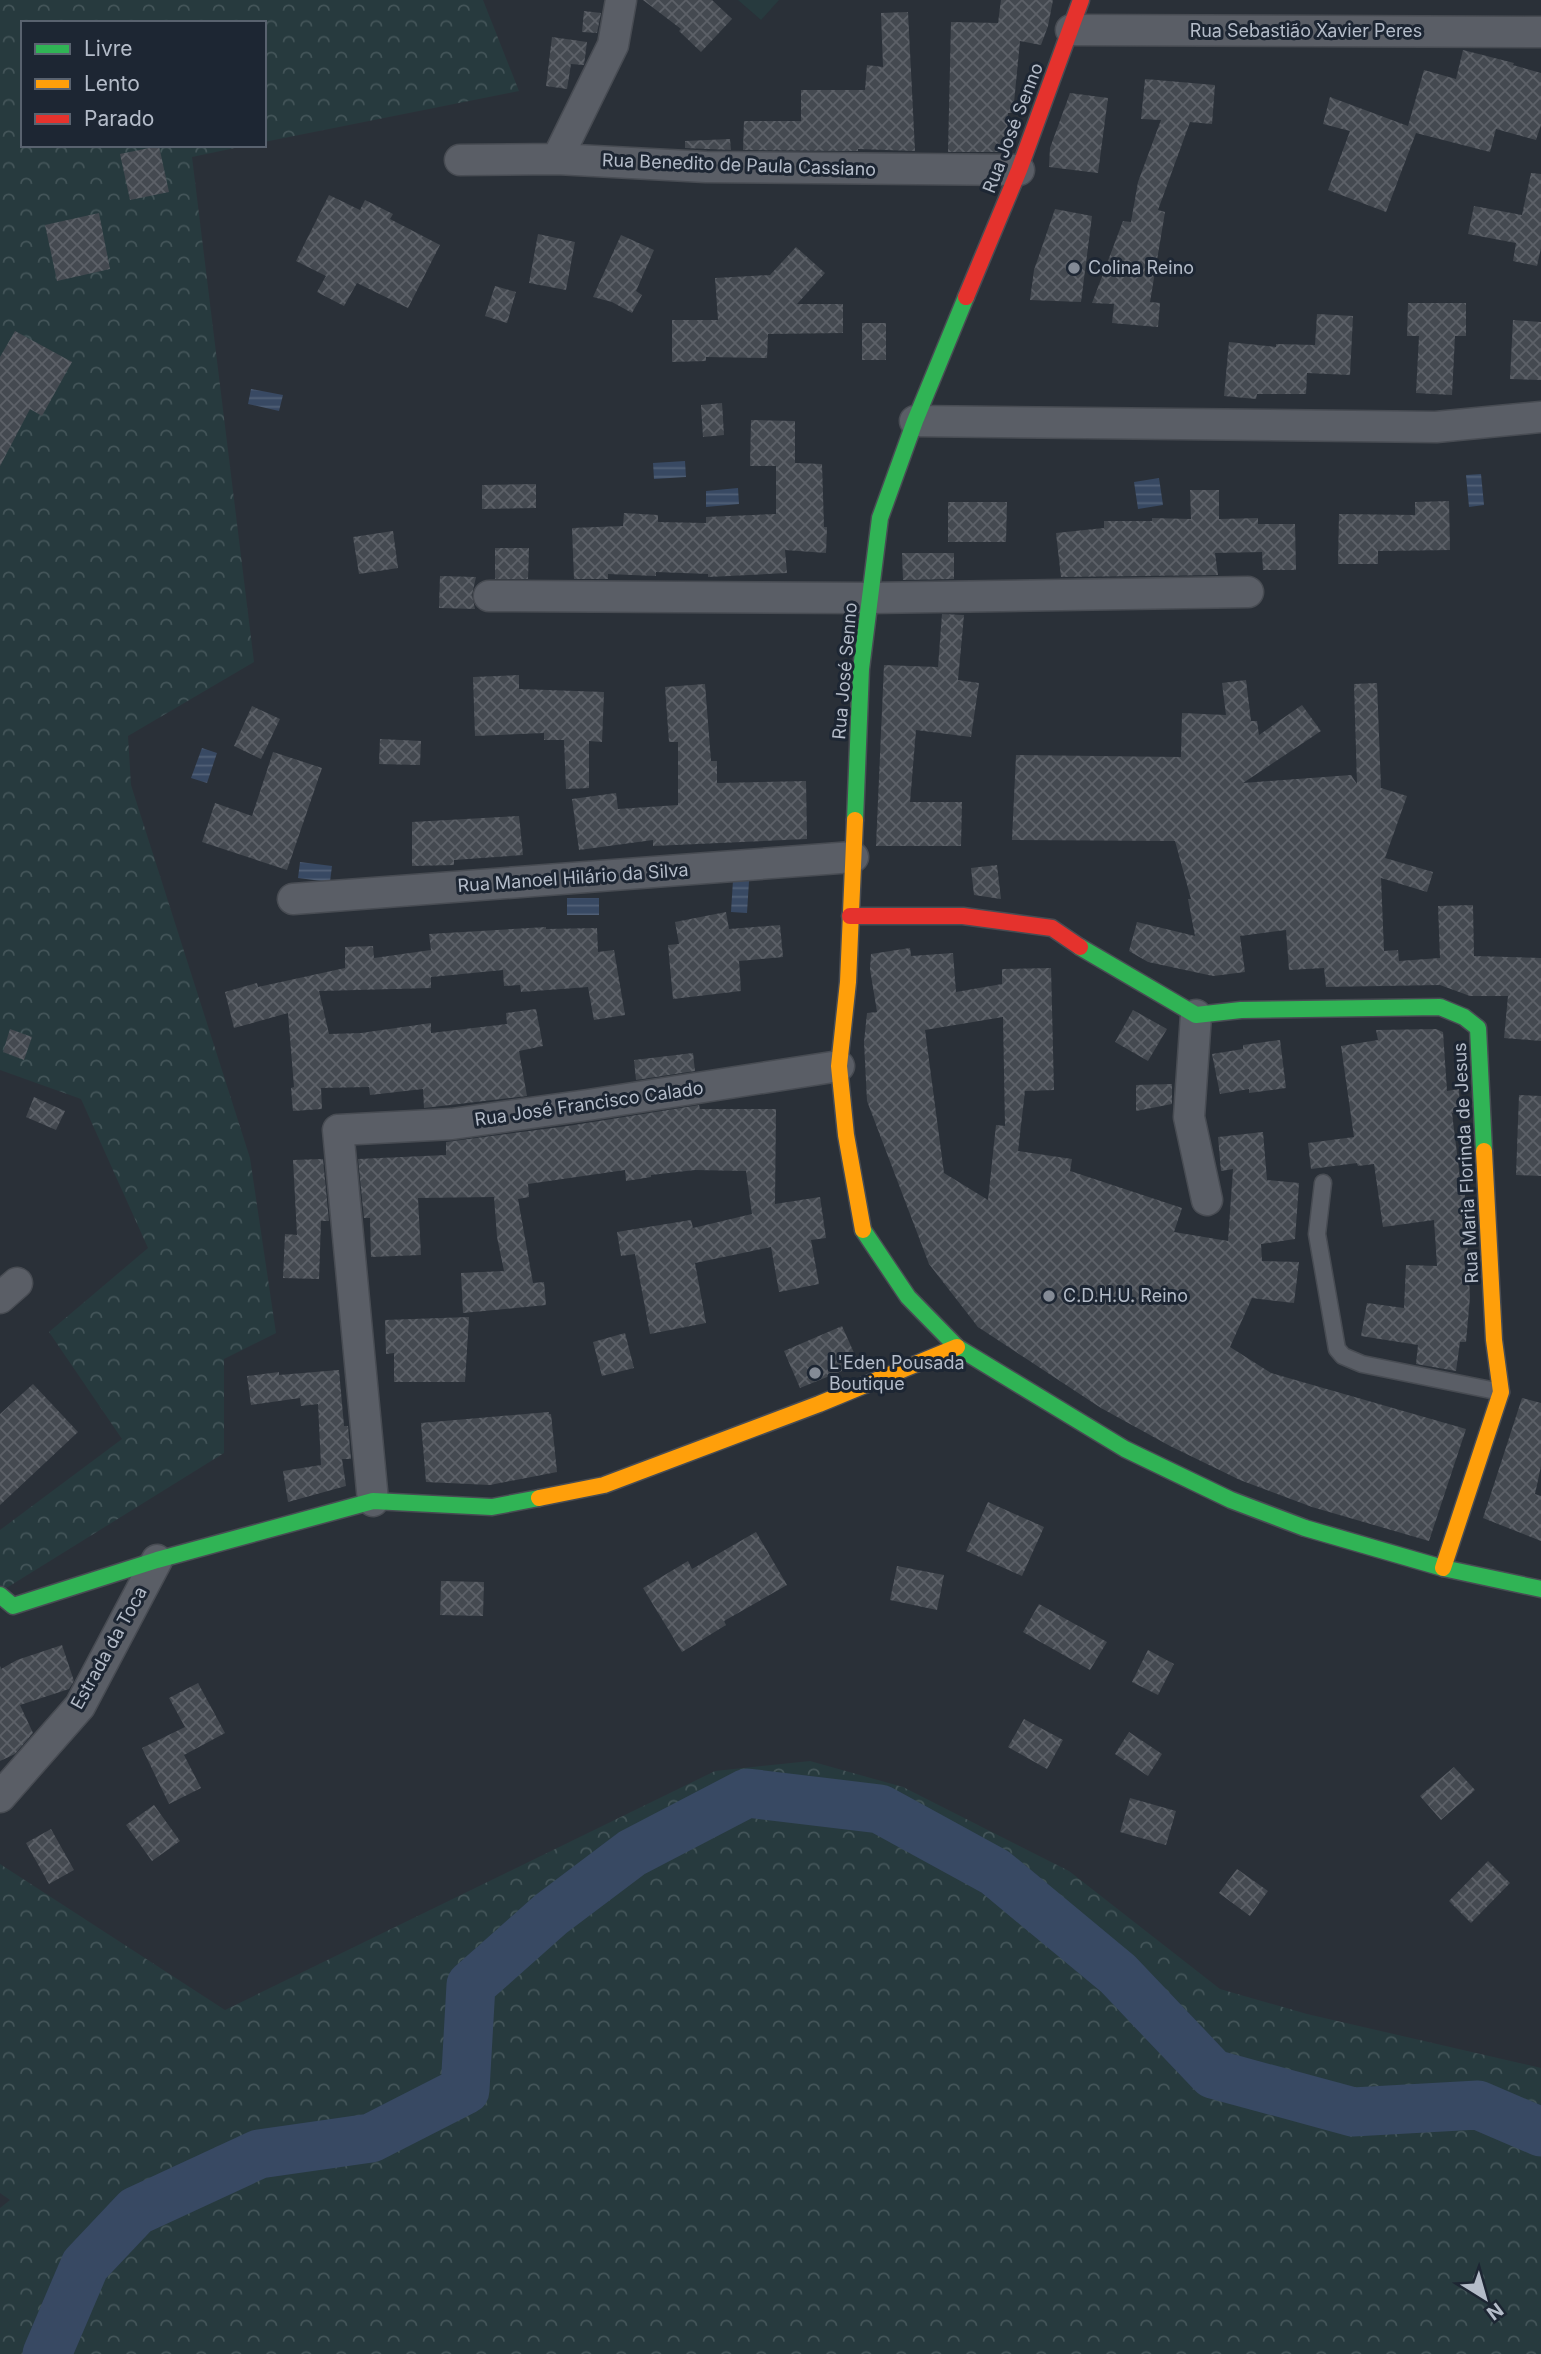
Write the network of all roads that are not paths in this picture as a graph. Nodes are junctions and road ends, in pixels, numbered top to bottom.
1 (621, 0) edge
2 (1082, 0) edge
3 (1071, 30) junction
4 (1541, 32) edge
5 (556, 159) junction
6 (460, 160) dead end
7 (1019, 170) junction
8 (1541, 416) edge
9 (915, 421) junction
10 (1248, 592) dead end
11 (489, 596) dead end
12 (870, 598) junction
13 (853, 857) junction
14 (293, 899) dead end
15 (850, 916) junction
16 (1196, 1015) junction
17 (839, 1066) junction
18 (1323, 1183) dead end
19 (1207, 1200) dead end
20 (957, 1347) junction
21 (1501, 1392) junction
22 (373, 1501) junction
23 (158, 1560) junction
24 (1443, 1567) junction
25 (1541, 1589) edge
26 (4, 1604) edge
27 (0, 1797) edge

1 - 5 street
2 - 3 street, Rua José Senno
3 - 4 street, Rua Sebastião Xavier Peres
3 - 7 street, Rua José Senno
5 - 6 street, Rua Benedito de Paula Cassiano
5 - 7 street, Rua Benedito de Paula Cassiano
7 - 9 street, Rua José Senno
8 - 9 street
9 - 12 street, Rua José Senno
10 - 12 street
11 - 12 street
12 - 13 street, Rua José Senno
13 - 14 street, Rua Manoel Hilário da Silva
13 - 15 street, Rua José Senno
15 - 16 street
15 - 17 street, Rua José Senno
16 - 19 street
16 - 21 street, Rua Maria Florinda de Jesus
17 - 20 street, Rua José Senno
17 - 22 street, Rua José Francisco Calado
18 - 21 lane
20 - 22 street
20 - 24 street, Rua José Senno
21 - 24 street, Rua Maria Florinda de Jesus
22 - 23 street
23 - 26 street
23 - 27 street, Estrada da Toca
24 - 25 street, Rua José Senno

